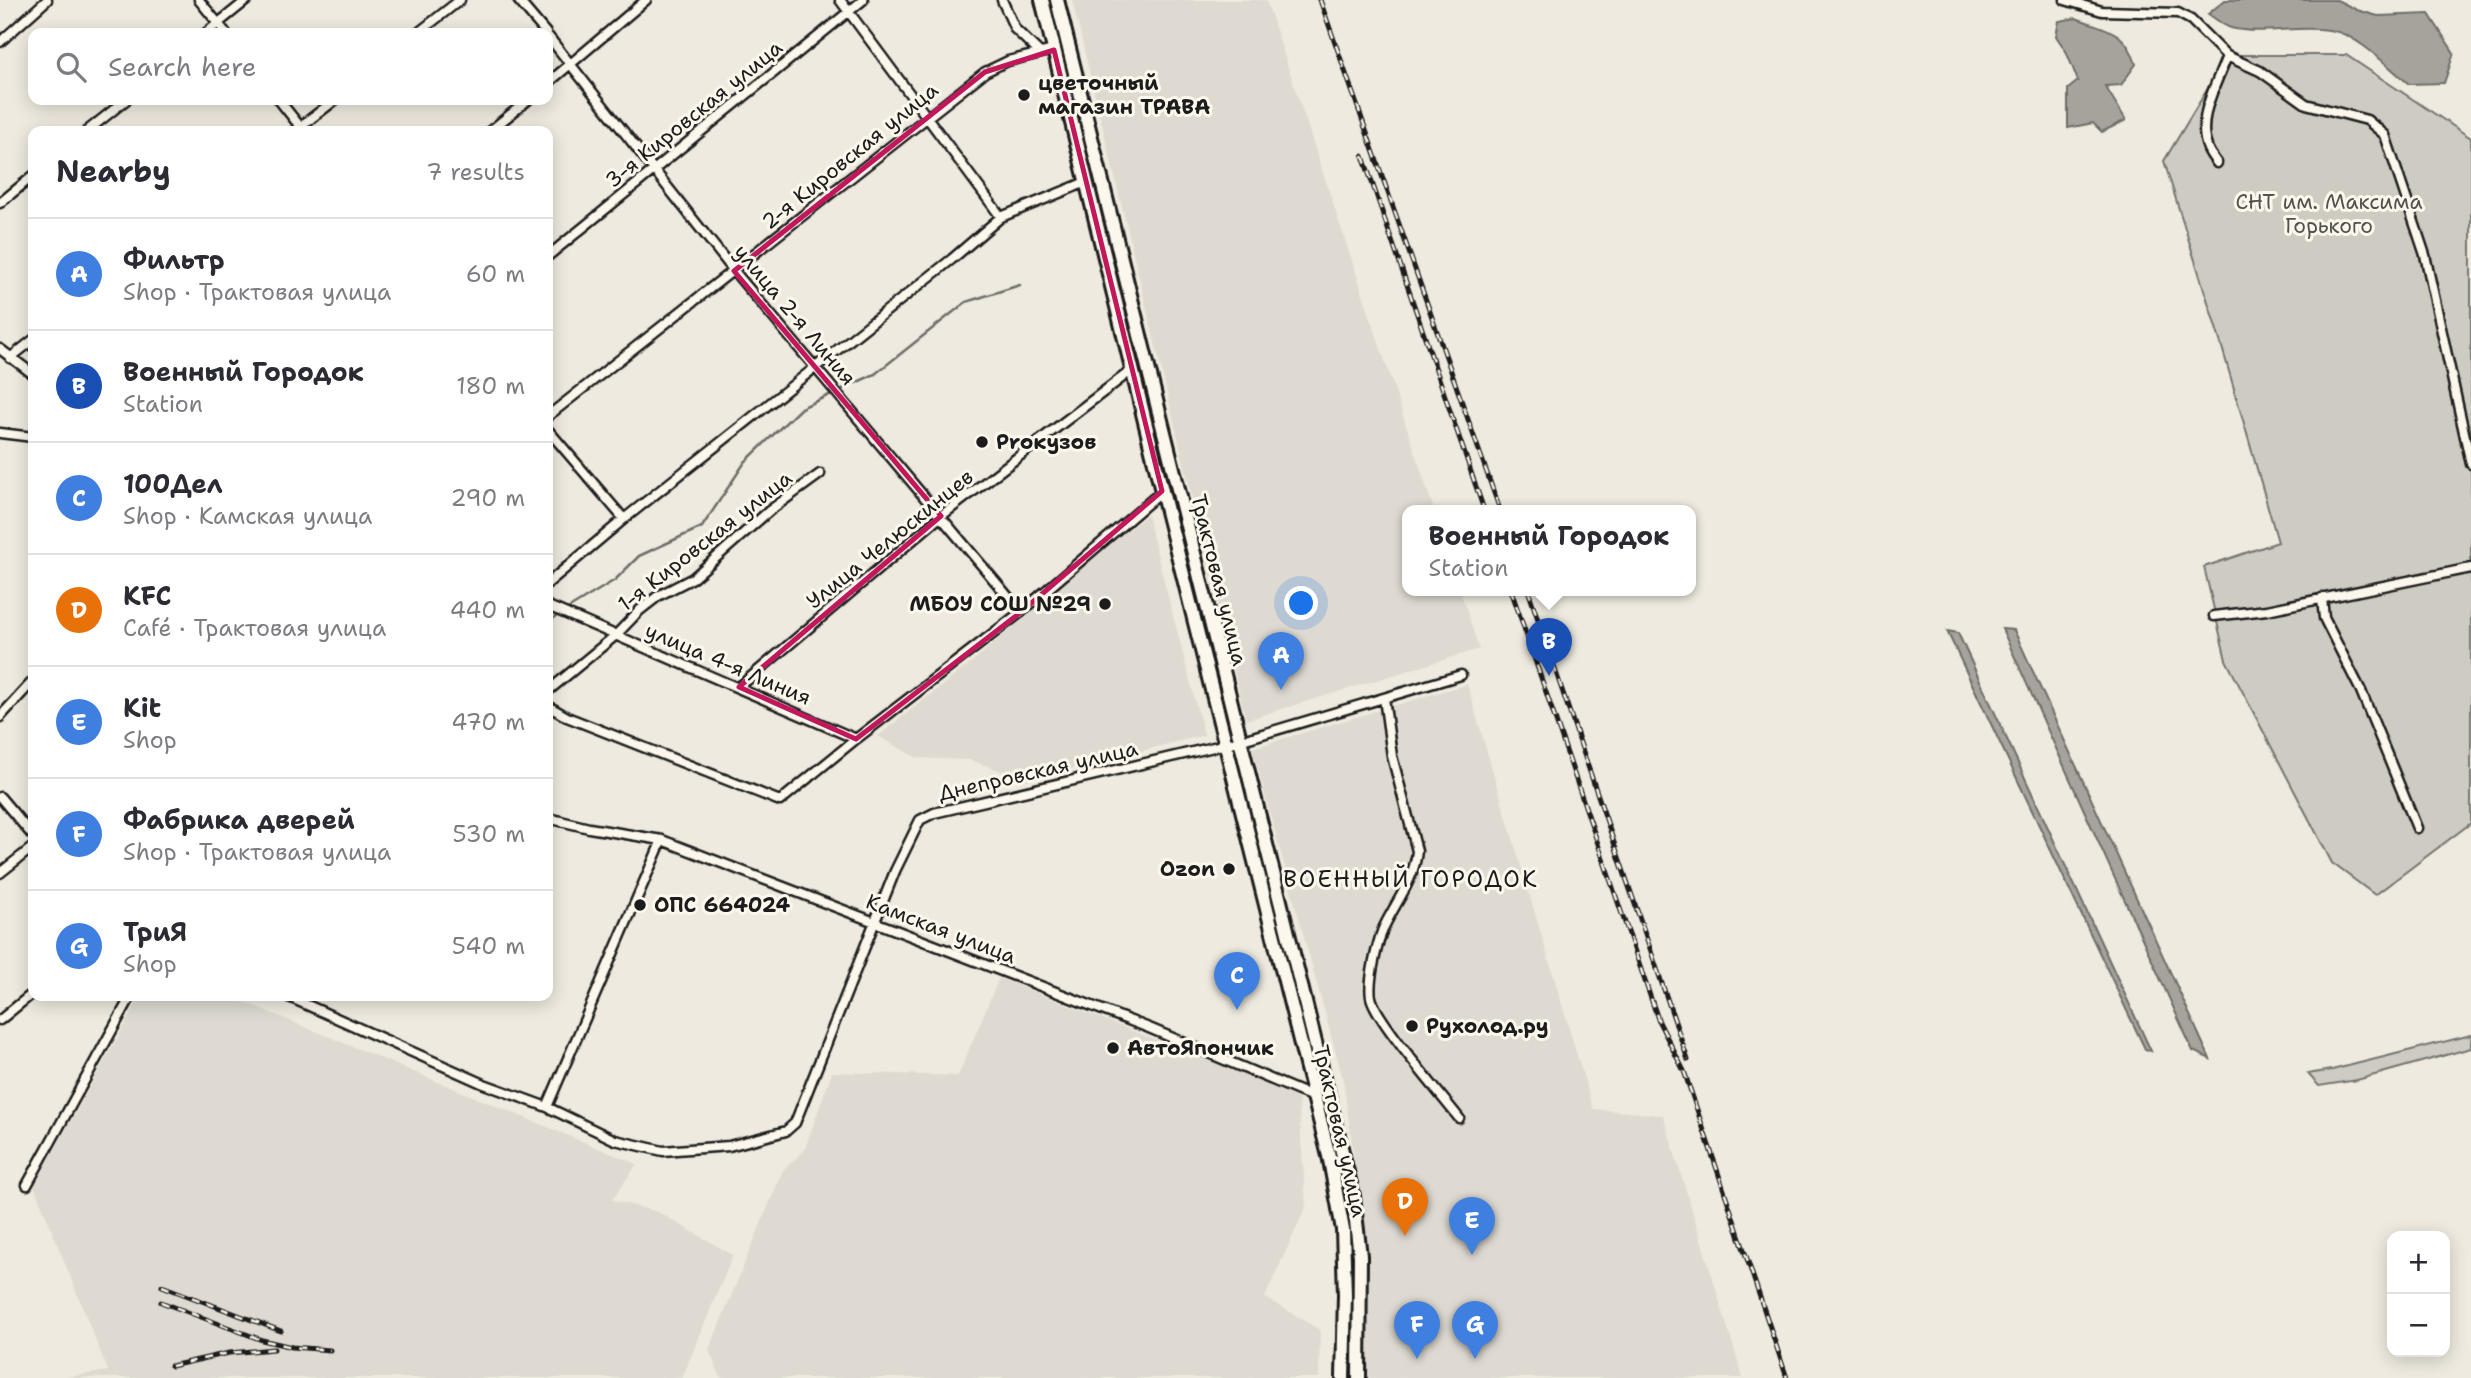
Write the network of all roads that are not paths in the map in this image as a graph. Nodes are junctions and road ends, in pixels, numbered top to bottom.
1 (47, 0) edge
2 (199, 0) edge
3 (247, 0) edge
4 (460, 0) edge
5 (518, 0) edge
6 (646, 0) edge
7 (840, 0) edge
8 (863, 0) edge
9 (1002, 0) edge
10 (1042, 0) edge
11 (1057, 0) edge
12 (2065, 0) edge
13 (849, 10) junction
14 (218, 23) junction
15 (212, 28) edge
16 (222, 28) edge
17 (424, 28) edge
18 (542, 28) edge
19 (0, 42) edge
20 (553, 42) edge
21 (1054, 50) junction
22 (1040, 53) junction
23 (2227, 56) junction
24 (571, 64) junction
25 (553, 79) edge
26 (119, 105) edge
27 (282, 105) edge
28 (329, 105) edge
29 (522, 105) edge
30 (928, 116) junction
31 (93, 126) edge
32 (297, 126) edge
33 (305, 126) edge
34 (497, 126) edge
35 (2217, 163) dead end
36 (655, 168) junction
37 (28, 180) edge
38 (1086, 183) junction
39 (0, 203) edge
40 (1001, 217) junction
41 (553, 252) edge
42 (734, 271) junction
43 (28, 344) edge
44 (0, 349) edge
45 (10, 358) junction
46 (815, 367) junction
47 (1132, 370) junction
48 (28, 371) edge
49 (553, 412) edge
50 (0, 433) edge
51 (553, 436) edge
52 (28, 437) edge
53 (2471, 464) edge
54 (820, 474) dead end
55 (1162, 491) junction
56 (941, 516) junction
57 (624, 519) junction
58 (2471, 568) edge
59 (553, 579) edge
60 (2322, 598) junction
61 (553, 608) edge
62 (1021, 612) junction
63 (2214, 616) dead end
64 (616, 635) junction
65 (1461, 675) dead end
66 (28, 686) edge
67 (553, 687) edge
68 (739, 687) junction
69 (1384, 698) junction
70 (553, 709) edge
71 (0, 717) edge
72 (856, 739) junction
73 (1239, 741) junction
74 (1225, 744) junction
75 (0, 797) edge
76 (553, 819) edge
77 (2417, 828) dead end
78 (28, 830) edge
79 (662, 840) junction
80 (28, 851) edge
81 (0, 873) edge
82 (875, 923) junction
83 (28, 997) edge
84 (128, 1001) edge
85 (298, 1001) edge
86 (0, 1020) edge
87 (1313, 1097) junction
88 (547, 1107) junction
89 (1459, 1118) dead end
90 (27, 1185) dead end
91 (1343, 1378) edge
92 (1359, 1378) edge

1 - 19 street
2 - 14 street
3 - 14 street
4 - 17 street
5 - 18 street, улица 2-я Линия
6 - 24 street
7 - 13 street
8 - 13 street, 3-я Кировская улица
9 - 22 street
10 - 21 main road, Трактовая улица
11 - 73 main road, Трактовая улица
12 - 23 street
13 - 30 street
13 - 36 street, 3-я Кировская улица
14 - 15 street
14 - 16 street
20 - 24 street, улица 2-я Линия
21 - 22 street, 2-я Кировская улица
21 - 38 main road, Трактовая улица
22 - 30 street, 2-я Кировская улица
23 - 35 street
23 - 53 street
24 - 25 street
24 - 36 street, улица 2-я Линия
26 - 31 street
27 - 32 street
28 - 33 street
29 - 34 street
30 - 40 street
30 - 42 street, 2-я Кировская улица
36 - 41 street, 3-я Кировская улица
36 - 42 street, улица 2-я Линия
37 - 39 street
38 - 40 street
38 - 47 main road, Трактовая улица
40 - 46 street
42 - 46 street, улица 2-я Линия
42 - 49 street, 2-я Кировская улица
43 - 45 street
44 - 45 street
45 - 48 street
46 - 56 street, улица 2-я Линия
46 - 57 street
47 - 55 main road, Трактовая улица
47 - 56 street, Улица Челюскинцев
50 - 52 street
51 - 57 street
54 - 64 street, 1-я Кировская улица
55 - 62 street
55 - 74 main road, Трактовая улица
56 - 62 street, улица 2-я Линия
56 - 68 street, Улица Челюскинцев
57 - 59 street
58 - 60 street
60 - 63 street
60 - 77 street
61 - 64 street, улица 4-я Линия
62 - 72 street
64 - 67 street, 1-я Кировская улица
64 - 68 street, улица 4-я Линия
65 - 69 street, Днепровская улица
66 - 71 street
68 - 72 street, улица 4-я Линия
69 - 73 street, Днепровская улица
69 - 89 street
70 - 72 street
73 - 74 street, Днепровская улица
73 - 92 main road, Трактовая улица
74 - 82 street, Днепровская улица
74 - 87 main road, Трактовая улица
75 - 78 street
76 - 79 street, Камская улица
79 - 82 street, Камская улица
79 - 88 street
80 - 81 street
82 - 87 street, Камская улица
82 - 88 street, Днепровская улица
83 - 86 street
84 - 90 street
85 - 88 street
87 - 91 main road, Трактовая улица

